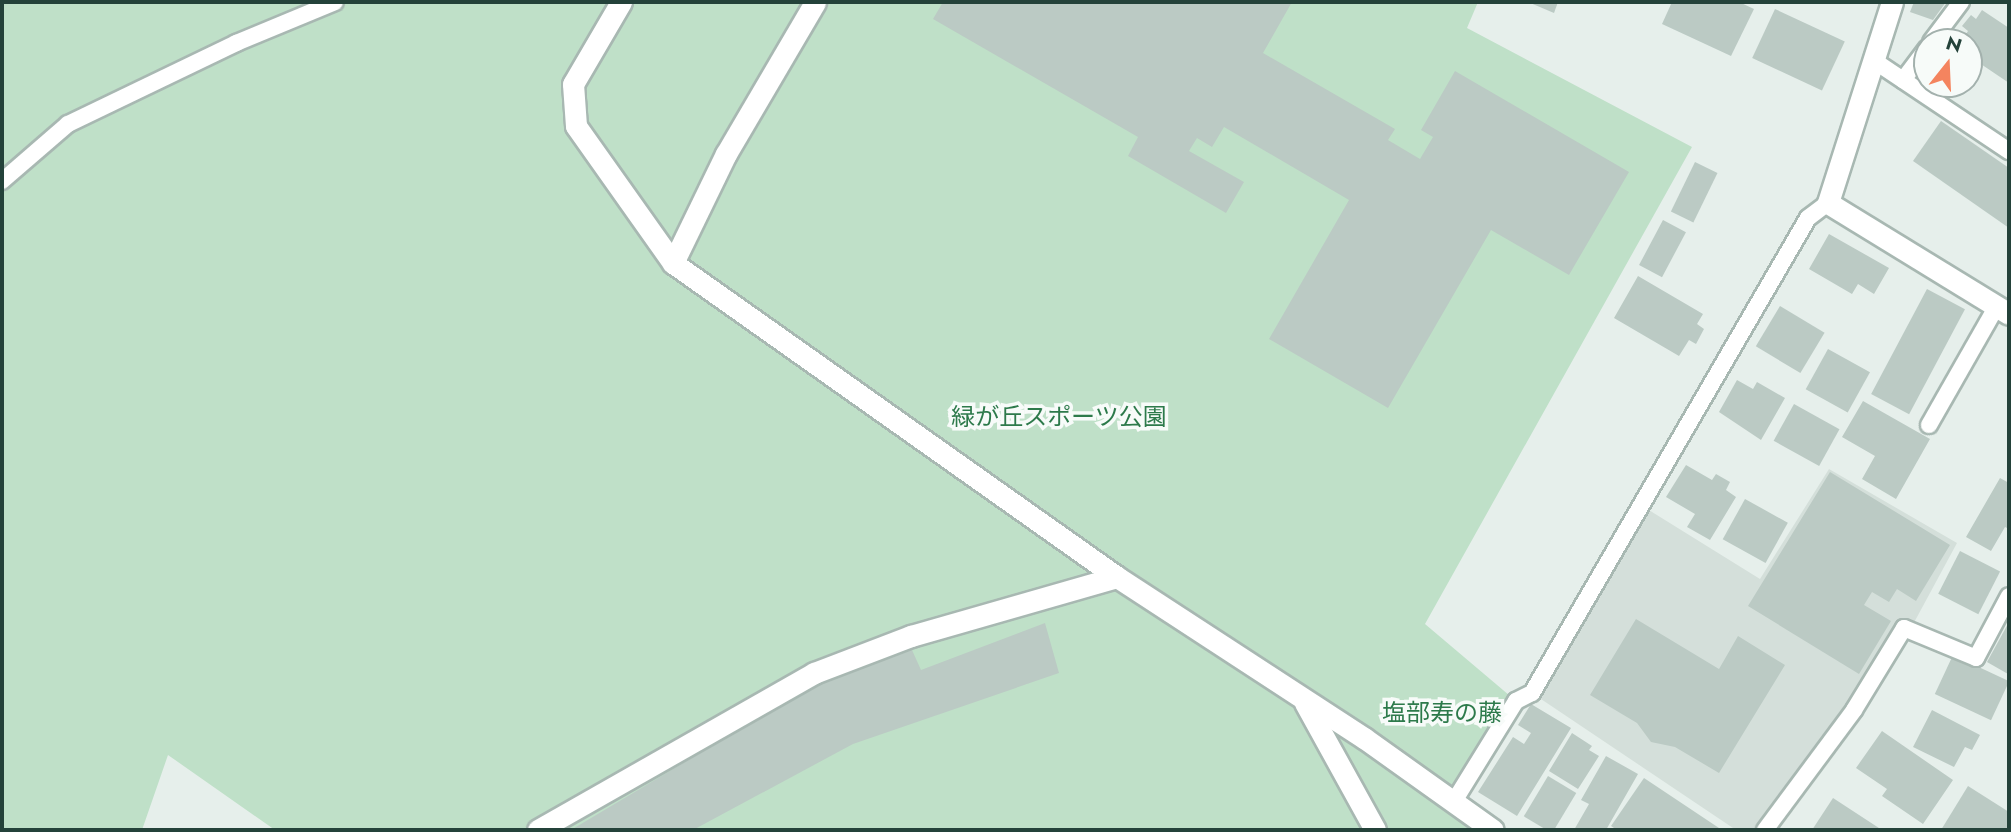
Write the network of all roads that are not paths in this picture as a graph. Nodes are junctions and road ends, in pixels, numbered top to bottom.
1 (335, 2) edge
2 (621, 2) edge
3 (815, 2) edge
4 (1892, 2) edge
5 (1961, 2) edge
6 (1942, 28) edge
7 (1874, 60) junction
8 (1913, 67) edge
9 (1903, 80) junction
10 (2009, 151) edge
11 (2, 181) edge
12 (1828, 203) junction
13 (673, 262) junction
14 (2003, 310) edge
15 (1929, 425) dead end
16 (1117, 577) junction
17 (2009, 596) edge
18 (1304, 701) junction
19 (1453, 803) junction
20 (538, 830) edge
21 (1375, 830) edge
22 (1493, 830) edge
23 (1765, 830) edge

1 - 11 lane
2 - 13 street
3 - 13 street
4 - 7 street
5 - 6 lane
7 - 9 lane
7 - 12 street
8 - 9 lane
9 - 10 lane
12 - 14 street
12 - 19 lane
13 - 16 street
14 - 15 lane
16 - 18 street
16 - 20 street
17 - 23 lane
18 - 19 street
18 - 21 street
19 - 22 street

